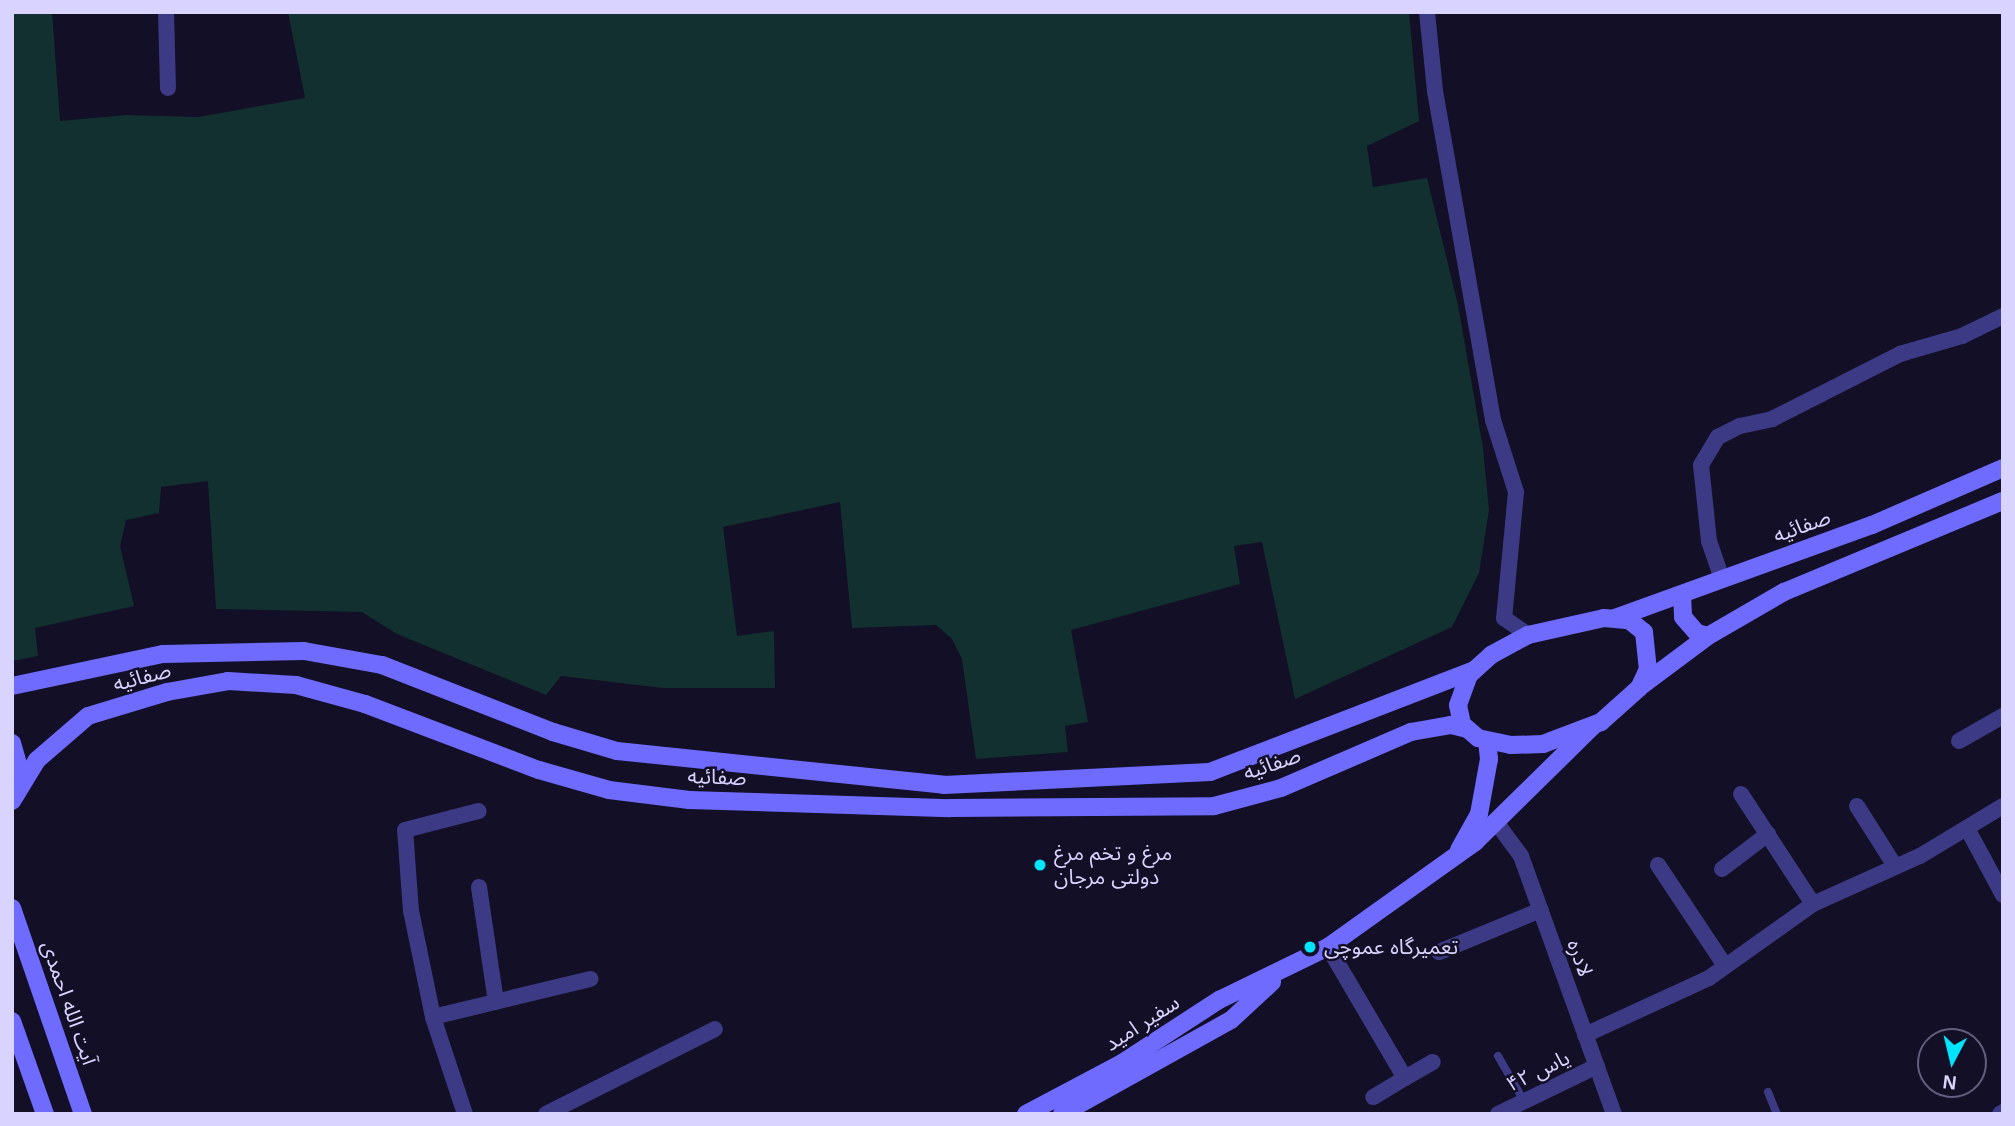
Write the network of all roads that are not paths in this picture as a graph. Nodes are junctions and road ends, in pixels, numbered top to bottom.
1 (166, 12) edge
2 (1427, 12) edge
3 (168, 89) dead end
4 (2003, 316) edge
5 (2003, 468) edge
6 (2003, 501) edge
7 (1722, 579) junction
8 (1682, 595) junction
9 (1613, 619) junction
10 (1528, 635) junction
11 (1708, 636) junction
12 (1474, 670) junction
13 (12, 686) edge
14 (1639, 688) junction
15 (2003, 716) edge
16 (1593, 726) junction
17 (1467, 729) junction
18 (1487, 741) junction
19 (1959, 741) dead end
20 (12, 743) edge
21 (1741, 794) dead end
22 (12, 800) edge
23 (1857, 806) dead end
24 (2003, 806) edge
25 (479, 811) dead end
26 (1496, 822) junction
27 (1968, 830) junction
28 (1768, 834) junction
29 (1458, 851) junction
30 (1658, 865) dead end
31 (1895, 866) junction
32 (1722, 869) dead end
33 (479, 887) dead end
34 (2003, 895) edge
35 (1813, 904) junction
36 (12, 908) edge
37 (1541, 910) junction
38 (1328, 947) junction
39 (1439, 952) dead end
40 (1726, 966) junction
41 (1283, 972) junction
42 (590, 979) dead end
43 (496, 1002) junction
44 (433, 1017) junction
45 (12, 1021) edge
46 (715, 1028) dead end
47 (1585, 1035) junction
48 (1498, 1056) dead end
49 (1433, 1062) dead end
50 (1597, 1066) junction
51 (1405, 1077) junction
52 (1768, 1092) dead end
53 (1373, 1097) dead end
54 (1524, 1101) junction
55 (573, 1108) edge
56 (45, 1114) edge
57 (83, 1114) edge
58 (465, 1114) edge
59 (546, 1114) edge
60 (1026, 1114) edge
61 (1062, 1114) edge
62 (1498, 1114) edge
63 (1614, 1114) edge
64 (1777, 1114) edge

1 - 3 street
2 - 10 street
4 - 7 street
5 - 7 main road, صفائیه
6 - 11 main road
7 - 8 main road, صفائیه
8 - 9 main road, صفائیه
8 - 11 main road
9 - 10 main road, صفائیه
9 - 14 main road
10 - 12 main road, صفائیه
11 - 14 main road
12 - 13 main road, صفائیه
12 - 17 main road
14 - 16 main road
15 - 19 street
16 - 18 main road
16 - 26 main road, سفیر امید
17 - 18 main road
17 - 22 main road, صفائیه
18 - 29 main road
20 - 22 main road
21 - 28 street
23 - 31 street
24 - 27 street
25 - 44 street
26 - 29 main road, سفیر امید
26 - 37 street, لادره
27 - 31 street
27 - 34 street
28 - 32 street
28 - 35 street
29 - 38 main road, سفیر امید
30 - 40 street
31 - 35 street
33 - 43 street
35 - 40 street
36 - 57 main road, آیت الله احمدی
37 - 39 street
37 - 47 street, لادره
38 - 41 main road, سفیر امید
38 - 51 street
40 - 47 street
41 - 60 main road, سفیر امید
41 - 61 main road, سفیر امید
42 - 43 street
43 - 44 street
44 - 58 street
45 - 56 main road
46 - 55 street
47 - 50 street, لادره
48 - 54 lane
49 - 51 street
50 - 54 street, یاس ۴۲
50 - 63 street, لادره
51 - 53 street
52 - 64 lane
54 - 62 street, یاس ۴۲
55 - 59 street

